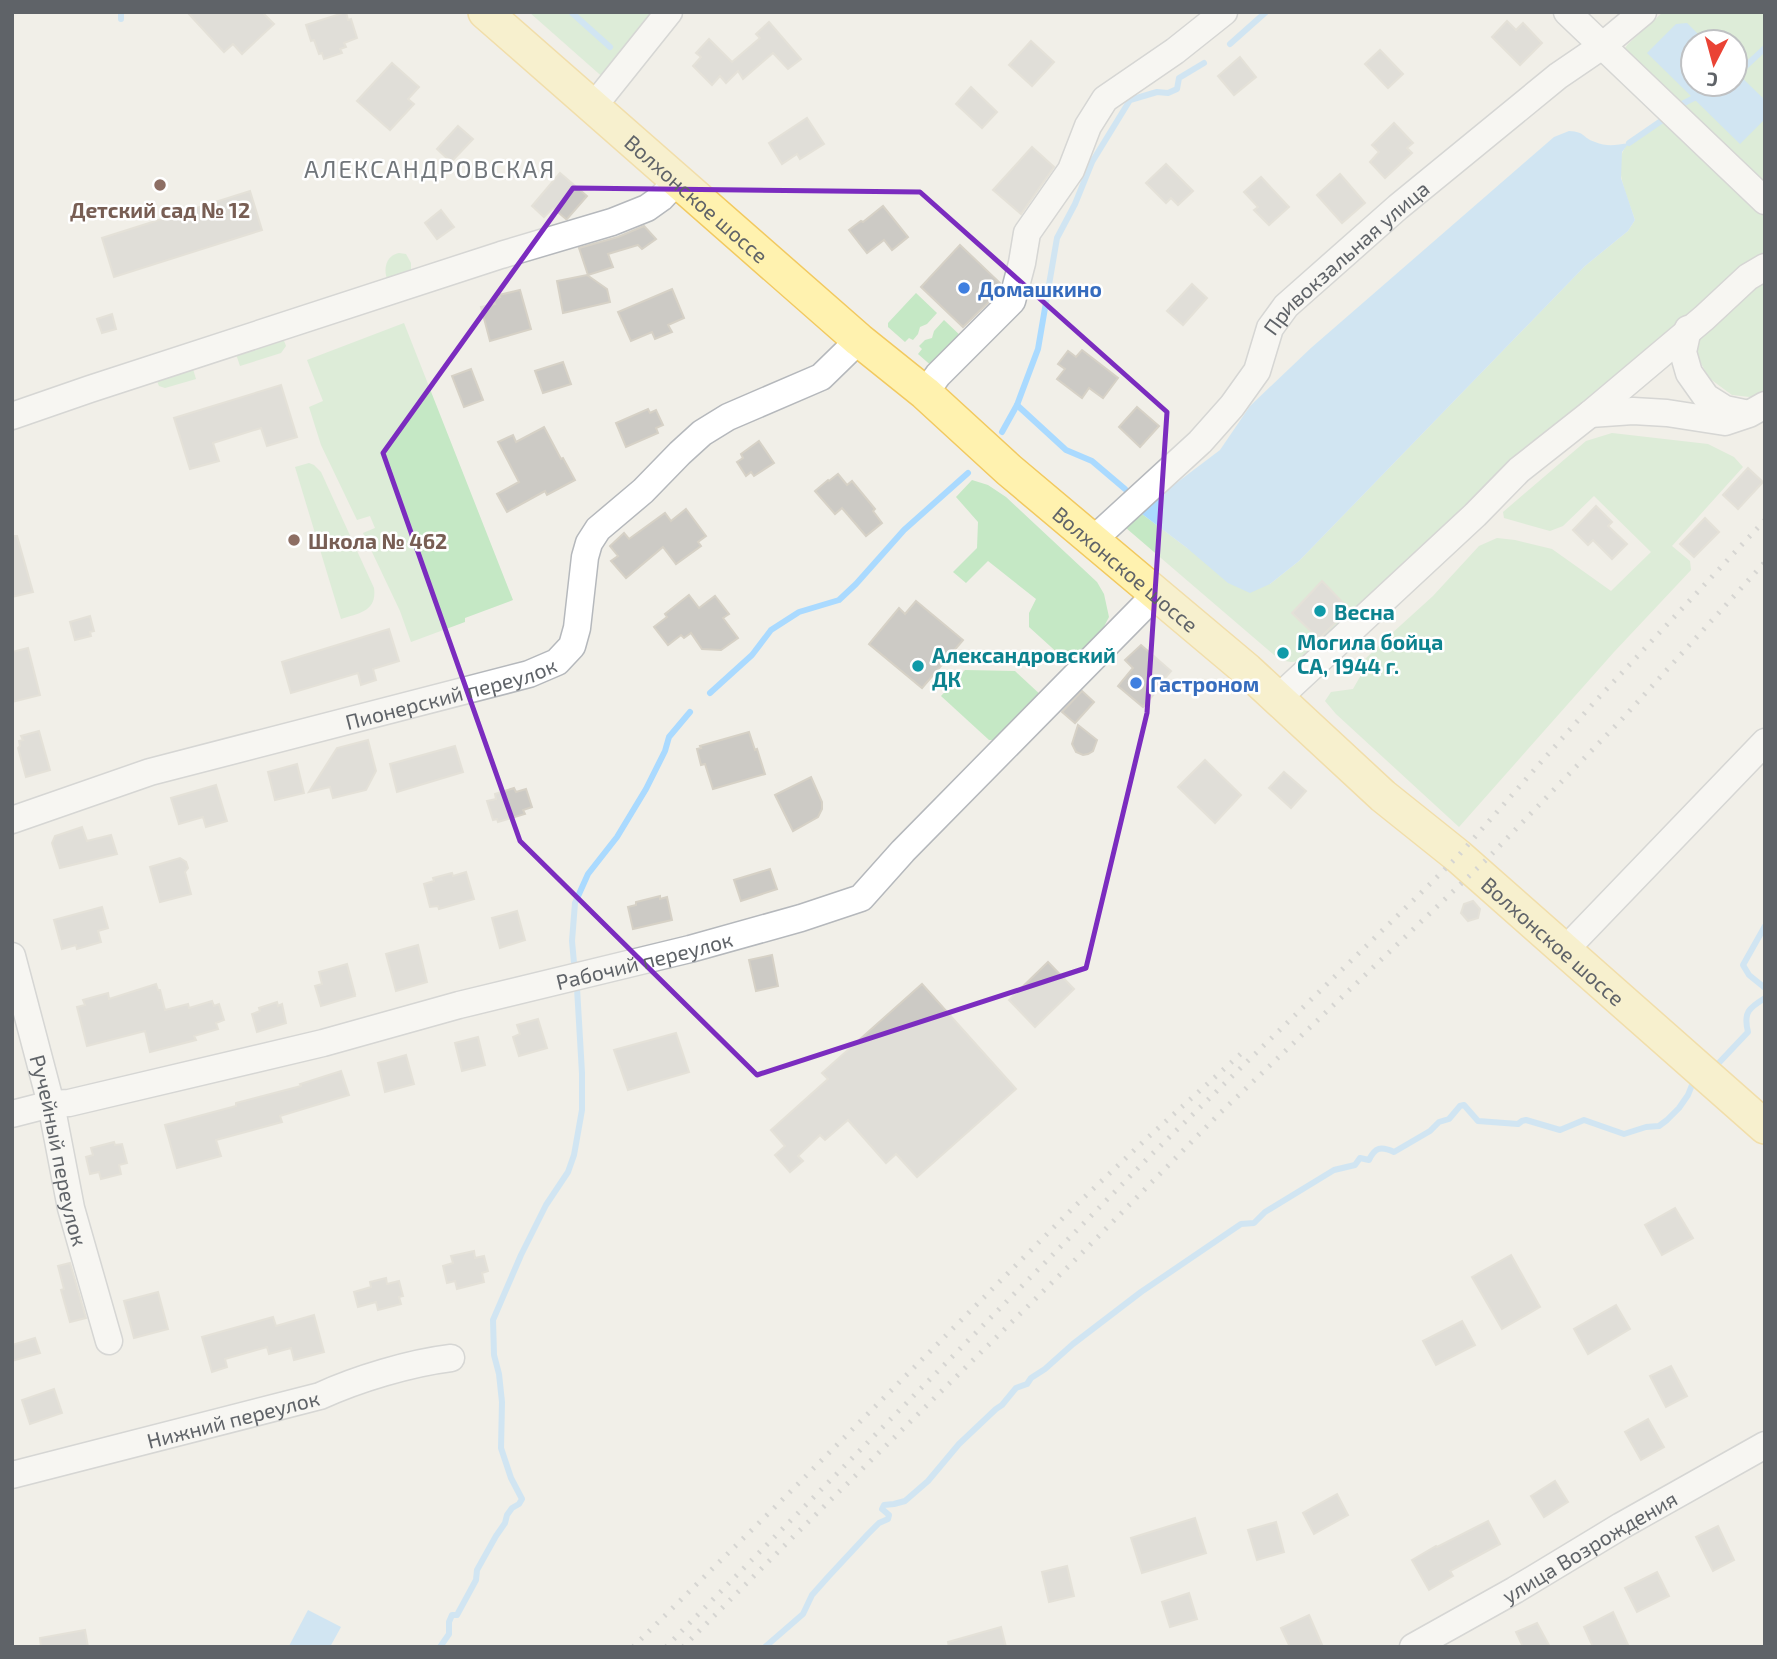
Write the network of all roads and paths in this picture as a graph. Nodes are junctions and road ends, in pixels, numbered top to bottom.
1 (485, 12) edge
2 (670, 12) edge
3 (1224, 12) edge
4 (1567, 12) edge
5 (1643, 12) edge
6 (1602, 46) junction
7 (593, 107) junction
8 (677, 181) junction
9 (1765, 201) edge
10 (1765, 267) edge
11 (1688, 329) junction
12 (859, 340) junction
13 (925, 393) junction
14 (1757, 410) edge
15 (1590, 414) junction
16 (12, 416) edge
17 (1093, 540) junction
18 (1156, 594) junction
19 (1277, 699) junction
20 (1765, 742) edge
21 (12, 820) edge
22 (1564, 951) junction
23 (12, 956) edge
24 (51, 1104) junction
25 (12, 1114) edge
26 (1765, 1128) edge
27 (109, 1341) dead end
28 (451, 1358) dead end
29 (1765, 1445) edge
30 (12, 1475) edge
31 (1413, 1647) edge

1 - 7 main road, Волхонское шоссе
2 - 7 street
3 - 13 street
4 - 6 street
5 - 6 street, Привокзальная улица
6 - 9 street
6 - 17 street, Привокзальная улица
7 - 8 main road, Волхонское шоссе
8 - 12 main road, Волхонское шоссе
8 - 16 street
10 - 11 street
11 - 14 street
11 - 15 street
12 - 13 main road, Волхонское шоссе
12 - 21 street, Пионерский переулок
13 - 17 main road, Волхонское шоссе
14 - 15 street
15 - 19 street
17 - 18 main road, Волхонское шоссе
18 - 19 main road, Волхонское шоссе
18 - 24 street, Рабочий переулок
19 - 22 main road, Волхонское шоссе
20 - 22 street
22 - 26 main road, Волхонское шоссе
23 - 24 street, Ручейный переулок
24 - 25 street, Рабочий переулок
24 - 27 street, Ручейный переулок
28 - 30 street, Нижний переулок
29 - 31 street, улица Возрождения

